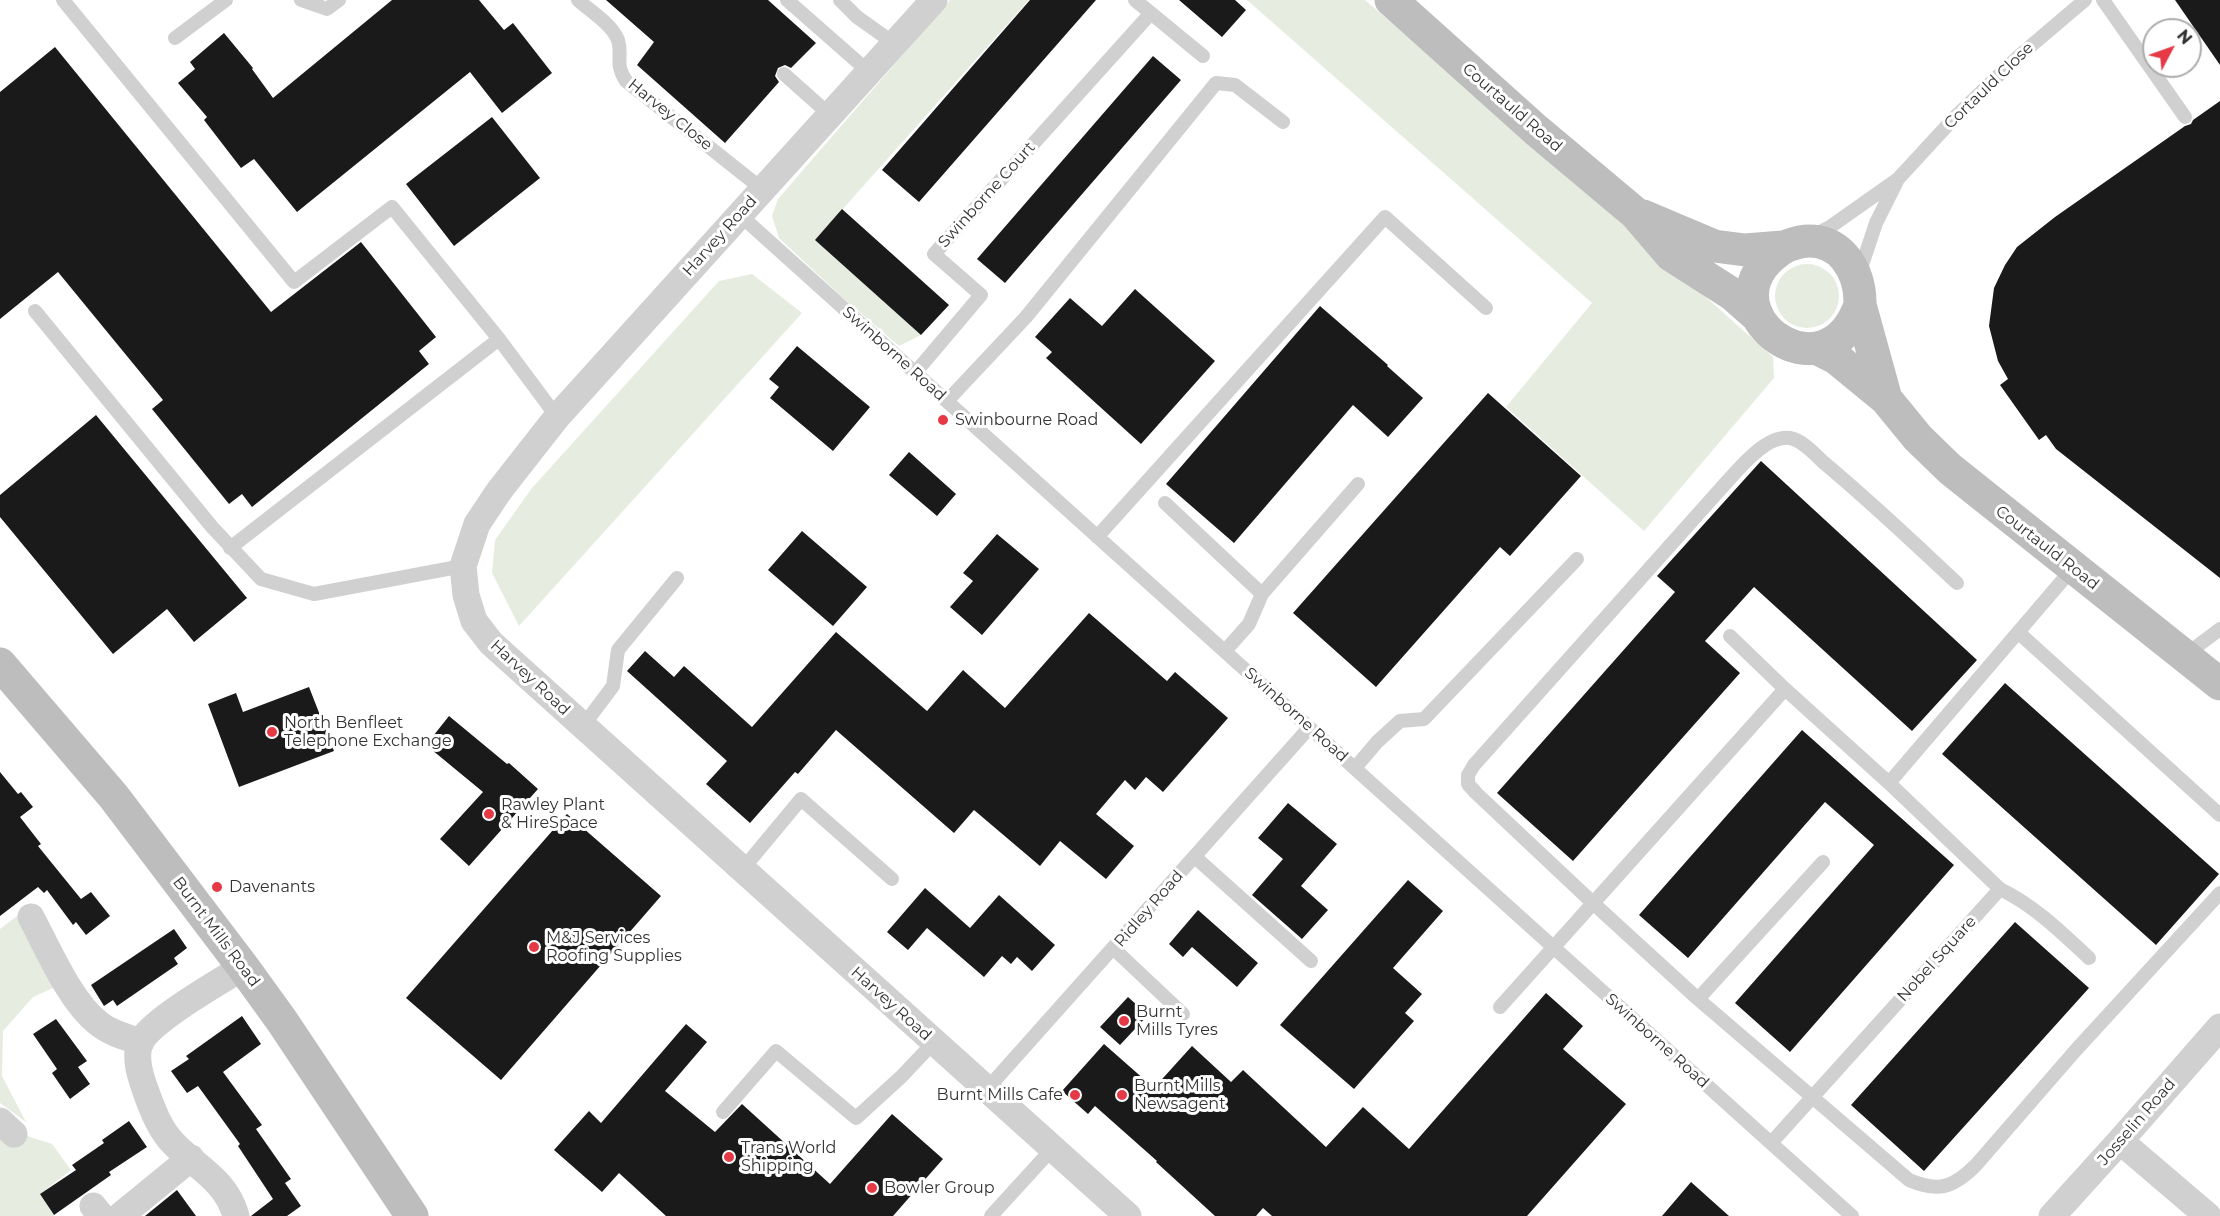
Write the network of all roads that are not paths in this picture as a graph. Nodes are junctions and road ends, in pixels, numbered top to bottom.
1 (63, 0) edge
2 (226, 0) edge
3 (302, 0) edge
4 (339, 0) edge
5 (578, 0) edge
6 (787, 0) edge
7 (840, 0) edge
8 (934, 0) edge
9 (1135, 0) edge
10 (1390, 0) edge
11 (2085, 0) edge
12 (2103, 0) edge
13 (1151, 13) junction
14 (175, 38) dead end
15 (895, 44) junction
16 (1203, 56) dead end
17 (869, 72) junction
18 (784, 74) dead end
19 (830, 115) junction
20 (2185, 117) dead end
21 (1283, 122) dead end
22 (1898, 179) junction
23 (762, 189) junction
24 (1635, 213) junction
25 (740, 215) junction
26 (1792, 245) junction
27 (1859, 291) junction
28 (1486, 308) dead end
29 (35, 311) dead end
30 (1758, 317) junction
31 (500, 339) junction
32 (1816, 348) junction
33 (915, 373) junction
34 (1886, 399) junction
35 (947, 401) junction
36 (557, 417) junction
37 (1358, 484) dead end
38 (1165, 503) dead end
39 (1098, 537) junction
40 (230, 548) junction
41 (1577, 559) dead end
42 (463, 566) junction
43 (2073, 568) junction
44 (677, 578) dead end
45 (1957, 583) dead end
46 (1262, 594) junction
47 (2220, 628) edge
48 (2019, 633) junction
49 (1730, 636) dead end
50 (1225, 651) junction
51 (2184, 656) junction
52 (2, 670) edge
53 (2220, 684) edge
54 (1785, 689) junction
55 (583, 726) junction
56 (1310, 728) junction
57 (1355, 768) junction
58 (1889, 783) junction
59 (2220, 815) edge
60 (1195, 857) junction
61 (1823, 862) dead end
62 (742, 870) junction
63 (892, 879) dead end
64 (2000, 889) junction
65 (2220, 893) edge
66 (1593, 903) junction
67 (31, 917) dead end
68 (1553, 947) junction
69 (1113, 949) junction
70 (2090, 958) dead end
71 (1311, 961) dead end
72 (243, 967) junction
73 (1698, 999) junction
74 (1500, 1007) dead end
75 (1183, 1014) dead end
76 (2220, 1027) edge
77 (141, 1042) junction
78 (934, 1042) junction
79 (987, 1089) junction
80 (1811, 1097) junction
81 (723, 1112) dead end
82 (2120, 1141) junction
83 (1771, 1143) junction
84 (1053, 1148) junction
85 (191, 1158) junction
86 (120, 1216) edge
87 (236, 1216) edge
88 (412, 1216) edge
89 (991, 1216) edge
90 (1128, 1216) edge
91 (1852, 1216) edge
92 (2052, 1216) edge
93 (2208, 1216) edge

1 - 31 lane
2 - 14 lane
3 - 4 lane
5 - 23 lane, Harvey Close
6 - 17 lane
7 - 15 lane
8 - 15 street, Harvey Road
9 - 13 lane
10 - 24 street, Courtauld Road
11 - 22 lane, Cortauld Close
12 - 20 lane
13 - 16 lane
13 - 33 lane, Swinborne Court
15 - 17 street, Harvey Road
17 - 19 street, Harvey Road
18 - 19 lane
19 - 23 street, Harvey Road
21 - 35 lane
22 - 26 lane, Cortauld Close
22 - 27 lane, Cortauld Close
23 - 25 street, Harvey Road
24 - 26 street, Courtauld Road
24 - 30 street, Courtauld Road
25 - 33 lane, Swinborne Road
25 - 36 street, Harvey Road
26 - 27 street, Courtauld Road
26 - 30 street
27 - 32 street
27 - 34 street, Courtauld Road
28 - 39 lane
29 - 40 lane
30 - 32 street, Courtauld Road
31 - 36 lane
31 - 40 lane
32 - 34 street, Courtauld Road
33 - 35 lane, Swinborne Road
34 - 43 street, Courtauld Road
35 - 39 lane, Swinborne Road
36 - 42 street, Harvey Road
37 - 46 lane
38 - 46 lane
39 - 50 lane, Swinborne Road
40 - 42 lane
41 - 57 lane
42 - 55 street, Harvey Road
43 - 48 lane
43 - 51 street, Courtauld Road
44 - 55 lane
45 - 66 lane
46 - 50 lane
47 - 51 lane
48 - 58 lane
48 - 59 lane
49 - 54 lane
50 - 56 lane, Swinborne Road
51 - 53 street, Courtauld Road
52 - 72 street, Burnt Mills Road
54 - 58 lane
54 - 66 lane
55 - 62 street, Harvey Road
56 - 57 lane, Swinborne Road
56 - 60 lane, Ridley Road
57 - 68 lane, Swinborne Road
58 - 64 lane
60 - 69 lane, Ridley Road
60 - 71 lane
61 - 73 lane
62 - 63 lane
62 - 78 street, Harvey Road
64 - 70 lane
64 - 80 lane, Nobel Square
65 - 80 lane
66 - 68 lane
66 - 73 lane
67 - 77 street
68 - 74 lane
68 - 83 lane, Swinborne Road
69 - 75 lane
69 - 79 lane, Ridley Road
72 - 77 street
72 - 88 street, Burnt Mills Road
73 - 80 lane
76 - 82 street, Josselin Road
77 - 85 street
78 - 79 street, Harvey Road
78 - 81 lane
79 - 84 street, Harvey Road
80 - 83 lane, Nobel Square
82 - 92 street, Josselin Road
82 - 93 street
83 - 91 lane, Swinborne Road
84 - 89 lane
84 - 90 street, Harvey Road
85 - 86 street
85 - 87 street

